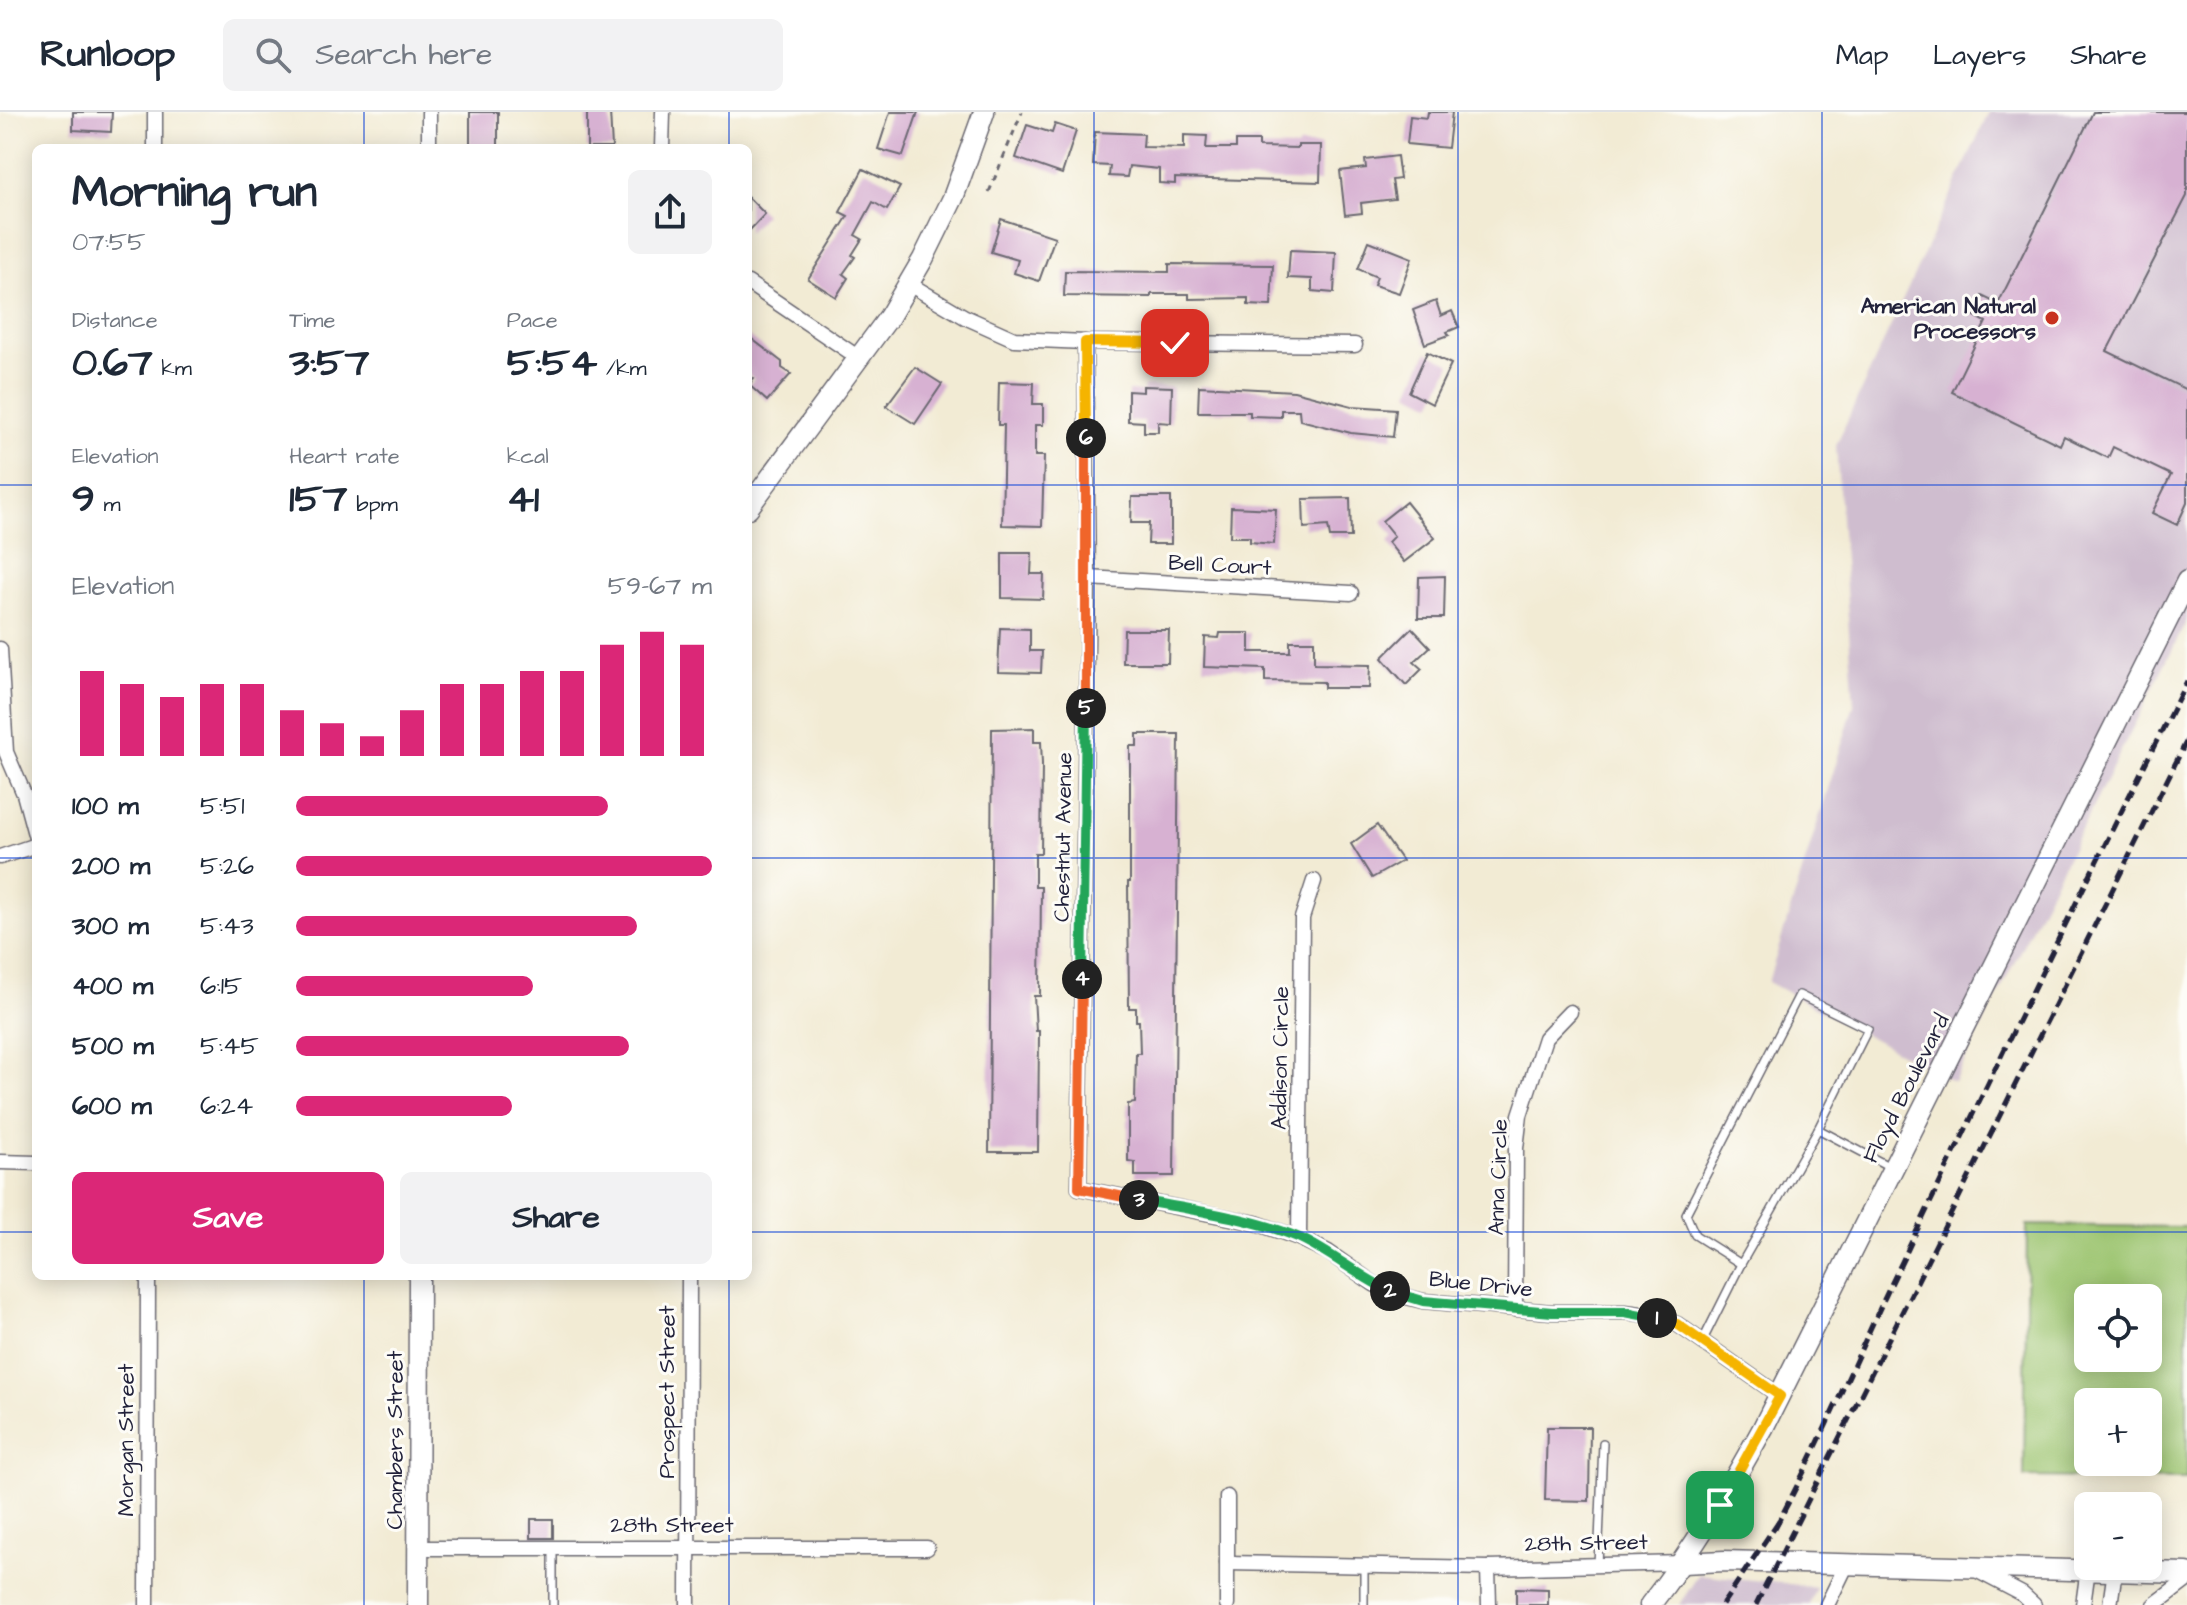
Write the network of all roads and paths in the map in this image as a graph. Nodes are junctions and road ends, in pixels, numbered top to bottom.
1 (155, 112) edge
2 (429, 112) edge
3 (663, 112) edge
4 (984, 112) edge
5 (1022, 112) edge
6 (155, 144) edge
7 (429, 144) edge
8 (662, 144) edge
9 (989, 192) dead end
10 (909, 284) junction
11 (752, 286) edge
12 (1085, 342) junction
13 (1355, 345) dead end
14 (859, 358) junction
15 (752, 503) edge
16 (1088, 578) junction
17 (2187, 581) edge
18 (1351, 593) dead end
19 (0, 649) edge
20 (32, 823) edge
21 (32, 846) edge
22 (0, 857) edge
23 (1314, 881) dead end
24 (1570, 1012) dead end
25 (1818, 1129) junction
26 (0, 1162) edge
27 (32, 1163) edge
28 (1892, 1168) junction
29 (1079, 1188) joint
30 (1299, 1238) junction
31 (1741, 1264) junction
32 (148, 1280) edge
33 (419, 1280) edge
34 (689, 1280) edge
35 (1515, 1309) junction
36 (1702, 1342) junction
37 (1780, 1396) junction
38 (1603, 1443) dead end
39 (1227, 1497) dead end
40 (687, 1547) junction
41 (418, 1548) junction
42 (553, 1548) junction
43 (927, 1548) dead end
44 (1227, 1563) junction
45 (1683, 1563) junction
46 (1364, 1566) junction
47 (1598, 1566) junction
48 (1846, 1566) junction
49 (1488, 1568) junction
50 (1974, 1569) junction
51 (2074, 1569) edge
52 (2162, 1572) edge
53 (2187, 1573) edge
54 (2086, 1580) edge
55 (2114, 1580) edge
56 (2187, 1580) edge
57 (147, 1605) edge
58 (418, 1605) edge
59 (553, 1605) edge
60 (688, 1605) edge
61 (1227, 1605) edge
62 (1364, 1605) edge
63 (1489, 1605) edge
64 (1650, 1605) edge
65 (1827, 1605) edge
66 (2034, 1605) edge
67 (2083, 1605) edge
68 (2110, 1605) edge
69 (2154, 1605) edge

1 - 6 street
2 - 7 street
3 - 8 street
4 - 10 main road
5 - 9 path
10 - 12 street
10 - 14 main road
11 - 14 street
12 - 13 street
12 - 16 street, Chestnut Avenue
14 - 15 main road
16 - 18 street, Bell Court
16 - 29 street, Chestnut Avenue
17 - 28 main road, Floyd Boulevard
19 - 20 street
21 - 22 street
23 - 30 street, Addison Circle
24 - 35 street, Anna Circle
25 - 28 lane
25 - 31 lane
25 - 31 lane
26 - 27 street
28 - 37 main road, Floyd Boulevard
29 - 30 street, Blue Drive
30 - 35 street, Blue Drive
31 - 36 lane
32 - 57 street, Morgan Street
33 - 41 main road, Chambers Street
34 - 40 street, Prospect Street
35 - 36 street, Blue Drive
36 - 37 street, Blue Drive
37 - 45 main road, Floyd Boulevard
38 - 47 lane
39 - 44 street
40 - 42 street, 28th Street
40 - 43 street, 28th Street
40 - 60 street, Prospect Street
41 - 42 street, 28th Street
41 - 58 main road, Chambers Street
42 - 59 lane
44 - 46 street, 28th Street
44 - 61 street
45 - 47 street, 28th Street
45 - 48 main road, 28th Street
45 - 64 main road, Floyd Boulevard
46 - 49 street, 28th Street
46 - 62 lane
47 - 49 street, 28th Street
48 - 50 main road, 28th Street
48 - 65 street
49 - 63 street
50 - 51 main road, 28th Street
50 - 66 street
52 - 53 main road, 28th Street
54 - 67 street
55 - 68 street
56 - 69 street

